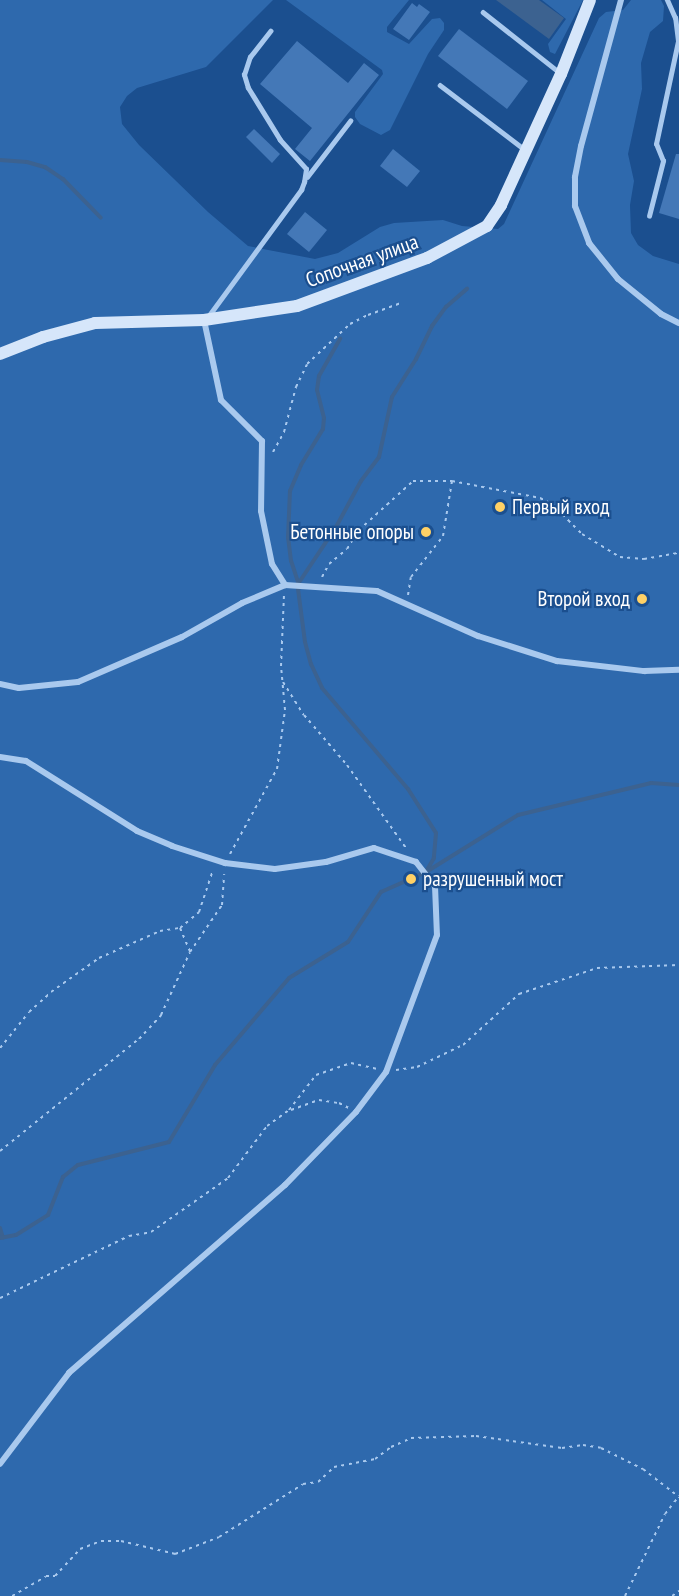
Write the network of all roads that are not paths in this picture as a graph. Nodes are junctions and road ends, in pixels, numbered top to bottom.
1 (590, 0) edge
2 (621, 0) edge
3 (667, 0) edge
4 (483, 12) dead end
5 (270, 31) dead end
6 (561, 74) junction
7 (440, 85) dead end
8 (350, 121) dead end
9 (525, 150) junction
10 (305, 179) junction
11 (649, 216) dead end
12 (205, 320) junction
13 (679, 323) edge
14 (0, 354) edge
15 (285, 585) junction
16 (679, 670) edge
17 (0, 684) edge
18 (0, 757) edge
19 (0, 1464) edge

1 - 6 main road, Сопочная улица
2 - 13 street
3 - 11 lane
4 - 6 lane
5 - 10 lane
6 - 9 main road, Сопочная улица
7 - 9 lane
8 - 10 lane
9 - 12 main road, Сопочная улица
10 - 12 lane
12 - 14 main road, Сопочная улица
12 - 15 street
15 - 16 street
15 - 17 street
18 - 19 street

